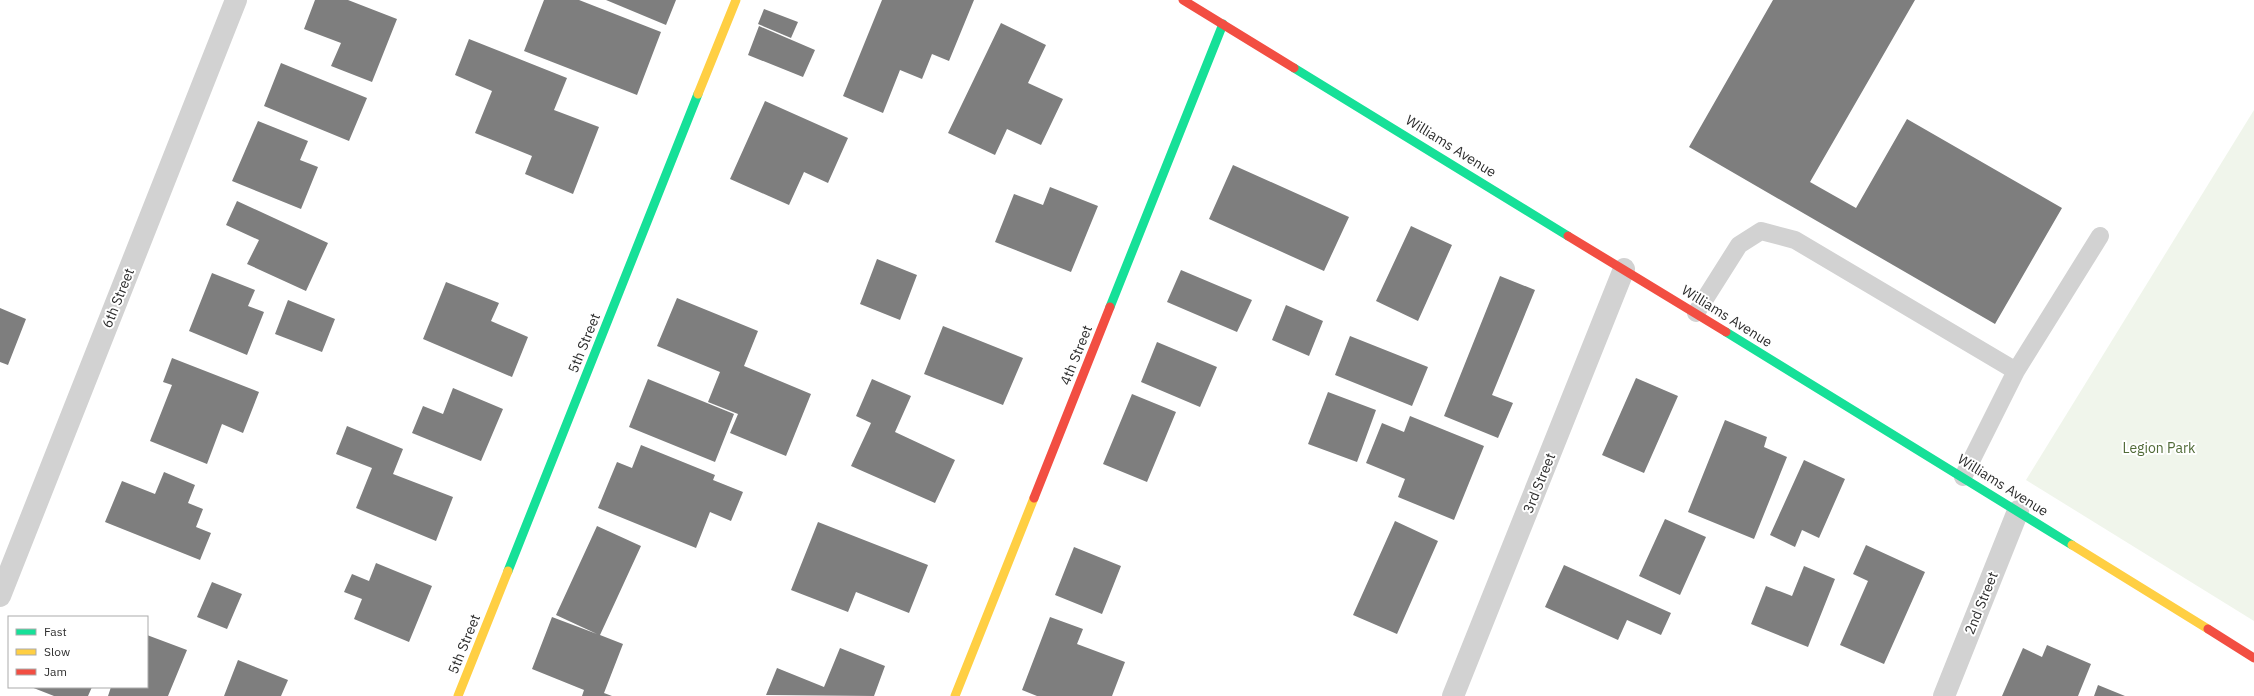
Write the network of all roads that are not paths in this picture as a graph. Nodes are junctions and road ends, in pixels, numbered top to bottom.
1 (236, 0) edge
2 (736, 0) edge
3 (1183, 0) edge
4 (1223, 24) junction
5 (2100, 236) dead end
6 (1624, 269) junction
7 (1696, 313) junction
8 (2016, 371) junction
9 (1963, 477) junction
10 (2018, 511) junction
11 (0, 596) edge
12 (2254, 658) edge
13 (458, 696) edge
14 (955, 696) edge
15 (1453, 696) edge
16 (1944, 696) edge

1 - 11 street, 6th Street
2 - 13 street, 5th Street
3 - 4 street, Williams Avenue
4 - 6 street, Williams Avenue
4 - 14 street, 4th Street
5 - 8 lane
6 - 7 street, Williams Avenue
6 - 15 street, 3rd Street
7 - 8 lane
7 - 9 street, Williams Avenue
8 - 9 lane
9 - 10 street, Williams Avenue
10 - 12 street, Williams Avenue
10 - 16 street, 2nd Street

